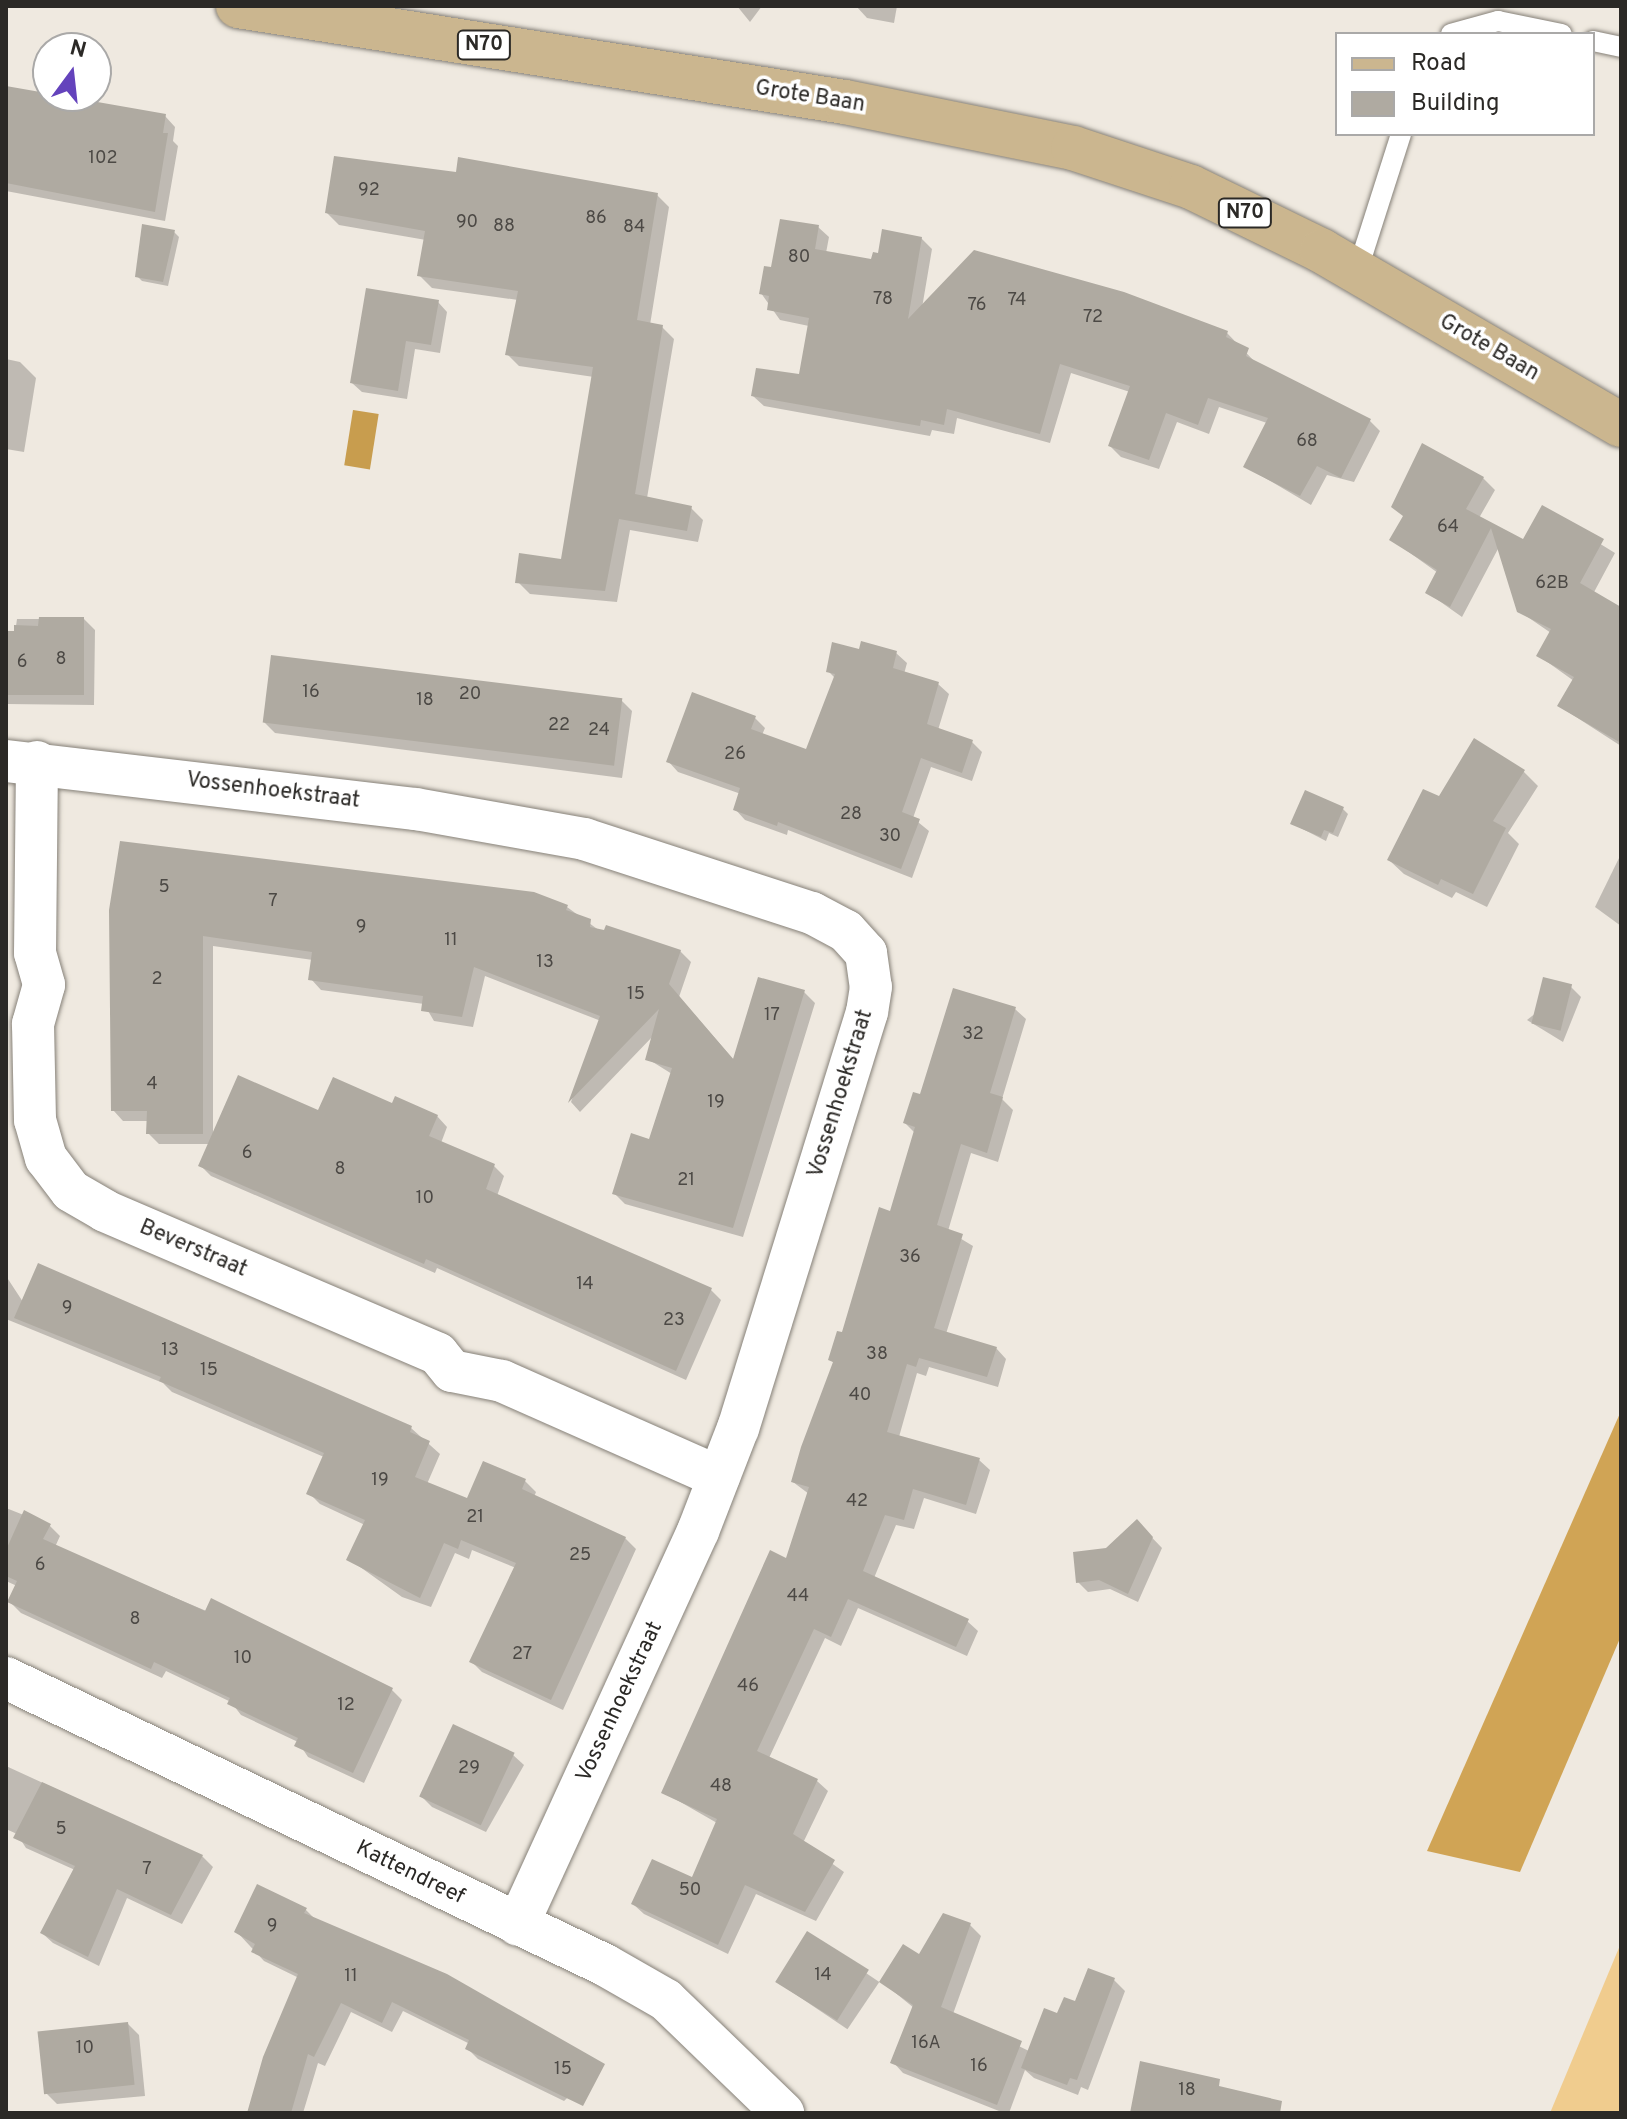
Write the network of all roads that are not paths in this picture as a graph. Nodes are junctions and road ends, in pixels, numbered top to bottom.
1 (238, 6) edge
2 (1458, 32) edge
3 (1552, 32) edge
4 (1595, 41) edge
5 (1621, 47) edge
6 (1400, 136) edge
7 (1357, 272) junction
8 (1621, 425) edge
9 (21, 761) edge
10 (719, 1477) junction
11 (6, 1678) edge
12 (518, 1925) junction
13 (783, 2113) edge

1 - 7 main road, Grote Baan / N70
2 - 3 lane
4 - 5 lane
6 - 7 lane
7 - 8 main road, Grote Baan / N70
9 - 10 street, Beverstraat
9 - 10 street, Vossenhoekstraat
10 - 12 street, Vossenhoekstraat
11 - 12 street, Kattendreef
12 - 13 street, Kattendreef

